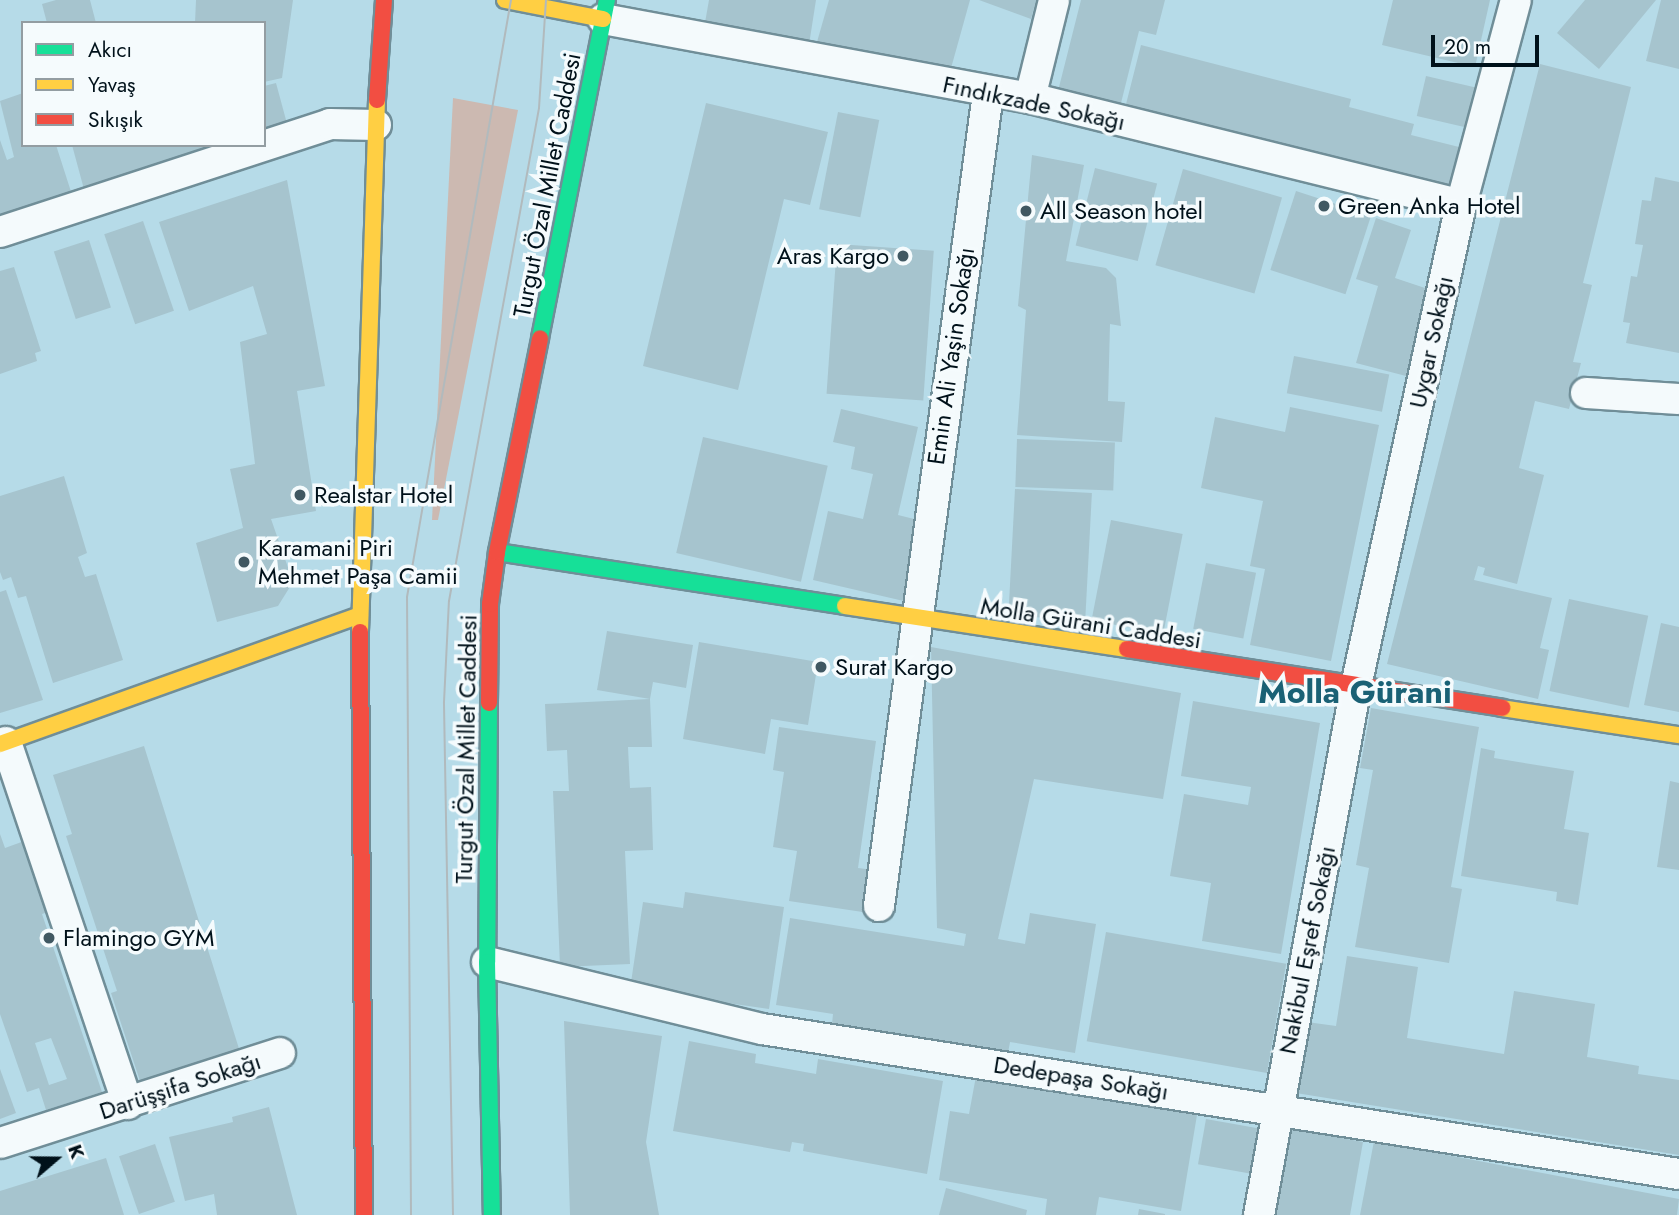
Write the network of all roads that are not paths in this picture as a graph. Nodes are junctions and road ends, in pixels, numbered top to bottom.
1 (384, 0) edge
2 (505, 0) edge
3 (1054, 0) edge
4 (1517, 0) edge
5 (605, 10) edge
6 (988, 93) junction
7 (1030, 98) junction
8 (376, 125) junction
9 (266, 145) edge
10 (260, 147) edge
11 (1461, 205) junction
12 (0, 232) edge
13 (1586, 393) dead end
14 (1679, 399) edge
15 (497, 552) junction
16 (360, 615) junction
17 (914, 620) junction
18 (1356, 686) junction
19 (1679, 735) edge
20 (3, 743) edge
21 (879, 906) dead end
22 (487, 962) junction
23 (280, 1053) dead end
24 (128, 1104) junction
25 (1277, 1107) junction
26 (0, 1143) edge
27 (1679, 1174) edge
28 (364, 1215) edge
29 (492, 1215) edge
30 (1259, 1215) edge

1 - 8 main road
2 - 5 main road
3 - 7 street
4 - 11 street, Uygar Sokağı
5 - 6 street, Fındıkzade Sokağı
5 - 15 main road, Turgut Özal Millet Caddesi
6 - 7 street, Fındıkzade Sokağı
6 - 17 street, Emin Ali Yaşin Sokağı
7 - 11 street, Fındıkzade Sokağı
8 - 9 street
8 - 16 main road
10 - 12 street
11 - 18 street, Uygar Sokağı
13 - 14 street
15 - 17 main road, Molla Gürani Caddesi
15 - 22 main road, Turgut Özal Millet Caddesi
16 - 20 main road
16 - 28 main road
17 - 18 main road, Molla Gürani Caddesi
17 - 21 street, Emin Ali Yaşin Sokağı
18 - 19 main road, Molla Gürani Caddesi
18 - 25 street, Nakibul Eşref Sokağı
20 - 24 street
22 - 25 street, Dedepaşa Sokağı
22 - 29 main road, Turgut Özal Millet Caddesi
23 - 24 street, Darüşşifa Sokağı
24 - 26 street, Darüşşifa Sokağı
25 - 27 street, Dedepaşa Sokağı
25 - 30 street, Nakibul Eşref Sokağı

